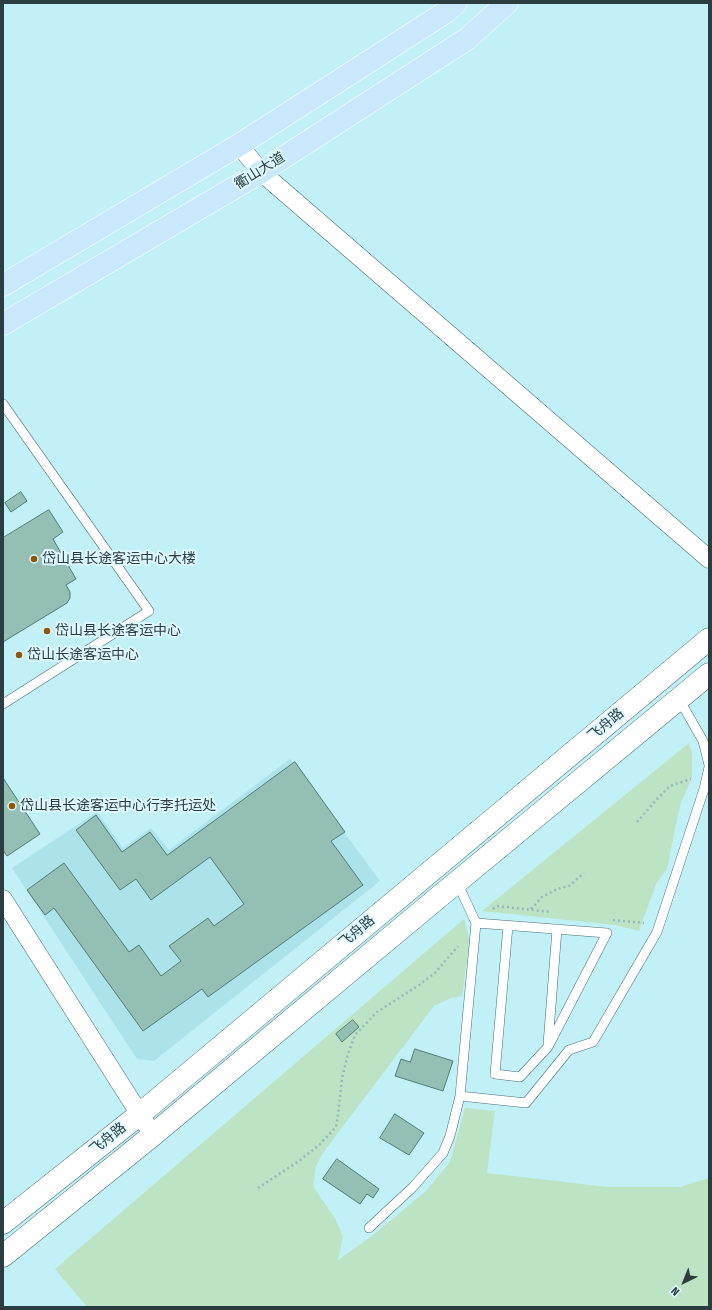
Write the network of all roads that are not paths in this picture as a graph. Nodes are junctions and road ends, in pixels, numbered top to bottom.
1 (456, 3) edge
2 (507, 3) edge
3 (239, 145) junction
4 (261, 172) junction
5 (3, 285) edge
6 (3, 324) edge
7 (3, 404) edge
8 (709, 559) edge
9 (709, 639) edge
10 (709, 674) edge
11 (679, 699) junction
12 (3, 704) edge
13 (708, 769) edge
14 (457, 882) junction
15 (3, 900) edge
16 (476, 923) junction
17 (508, 926) junction
18 (557, 929) junction
19 (548, 1047) junction
20 (460, 1096) junction
21 (140, 1114) junction
22 (154, 1135) junction
23 (3, 1223) edge
24 (369, 1228) dead end
25 (3, 1256) edge

1 - 3 main road
2 - 4 main road, 衢山大道
3 - 4 street
3 - 5 main road
4 - 6 main road, 衢山大道
4 - 8 street
7 - 12 lane
9 - 21 main road, 飞舟路
10 - 11 main road, 飞舟路
11 - 13 lane
11 - 14 main road, 飞舟路
13 - 20 lane
14 - 16 lane
14 - 22 main road, 飞舟路
15 - 21 street
16 - 17 lane
16 - 20 lane
17 - 18 lane
17 - 19 lane
18 - 19 lane
18 - 19 lane
20 - 24 lane
21 - 22 street
21 - 23 main road, 飞舟路
22 - 25 main road, 飞舟路

